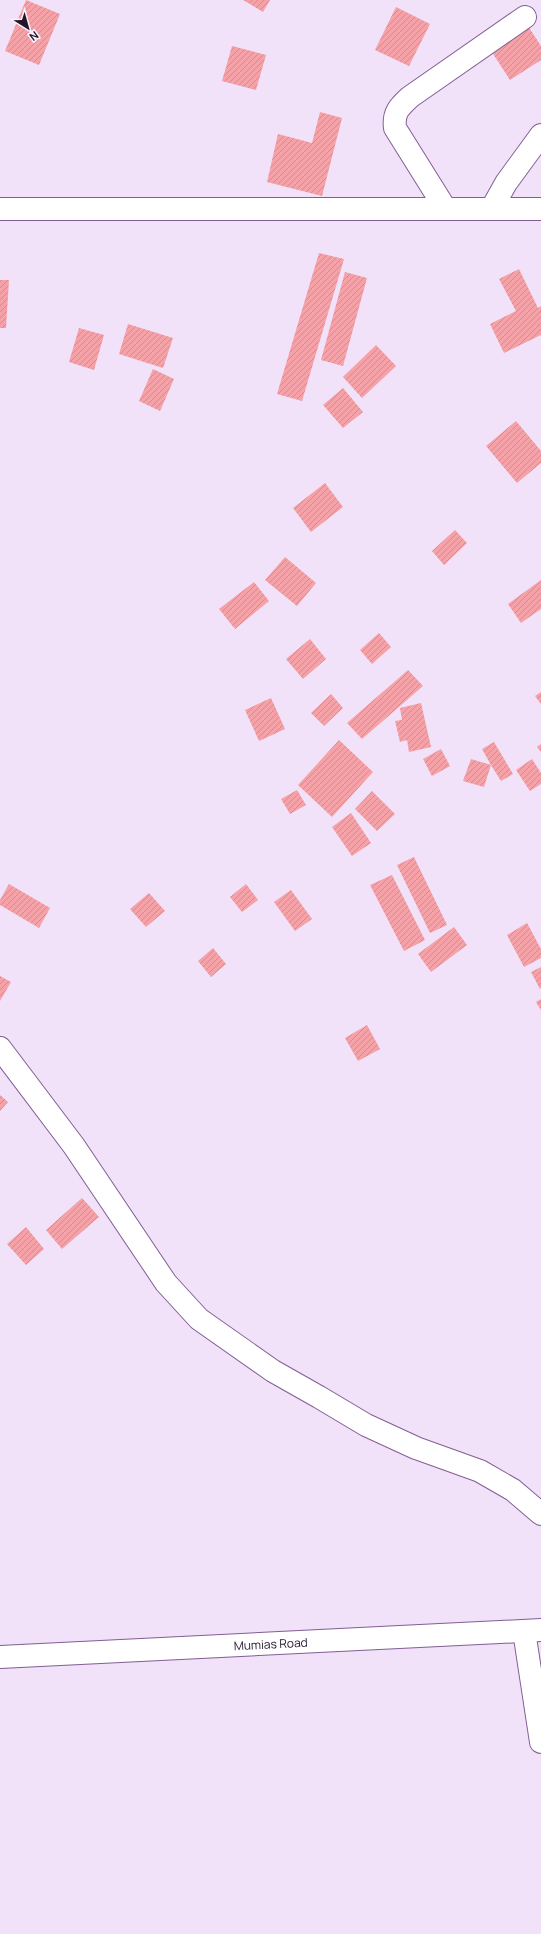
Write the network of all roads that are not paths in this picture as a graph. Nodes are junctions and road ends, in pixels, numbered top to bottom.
1 (525, 17) dead end
2 (541, 135) edge
3 (445, 208) junction
4 (492, 208) junction
5 (0, 209) edge
6 (541, 209) edge
7 (0, 1048) edge
8 (541, 1514) edge
9 (532, 1630) edge
10 (0, 1657) edge
11 (541, 1742) edge

1 - 3 street
2 - 4 street
3 - 4 street
3 - 5 street
4 - 6 street
7 - 8 street
9 - 10 street, Mumias Road
9 - 11 street

